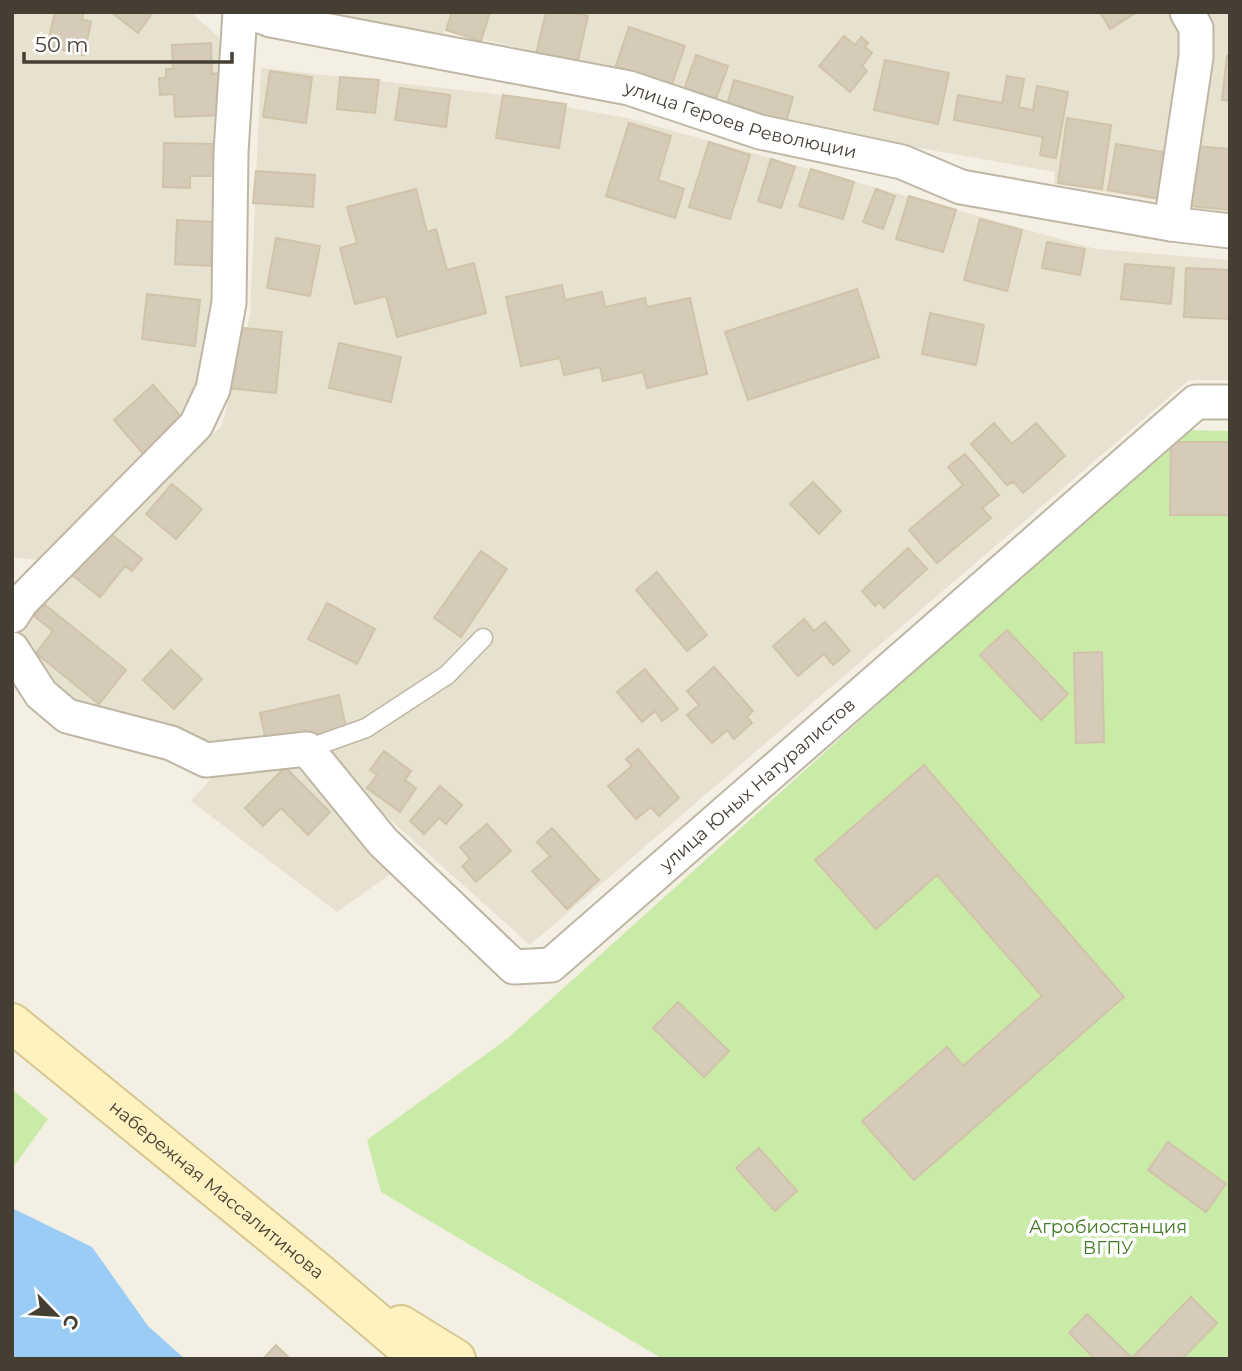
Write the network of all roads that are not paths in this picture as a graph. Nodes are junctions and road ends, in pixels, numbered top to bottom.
1 (240, 12) edge
2 (249, 12) edge
3 (1186, 12) edge
4 (1171, 224) junction
5 (1230, 231) edge
6 (1230, 402) edge
7 (12, 616) edge
8 (483, 638) dead end
9 (12, 649) edge
10 (307, 749) junction
11 (12, 1023) edge
12 (320, 1274) junction
13 (420, 1359) edge
14 (456, 1359) edge

1 - 7 street
2 - 4 street, улица Героев Революции
3 - 4 street
4 - 5 street, улица Героев Революции
6 - 10 street, улица Юных Натуралистов
8 - 10 lane
9 - 10 street
11 - 12 main road, набережная Массалитинова
12 - 13 main road, набережная Массалитинова
12 - 14 main road

